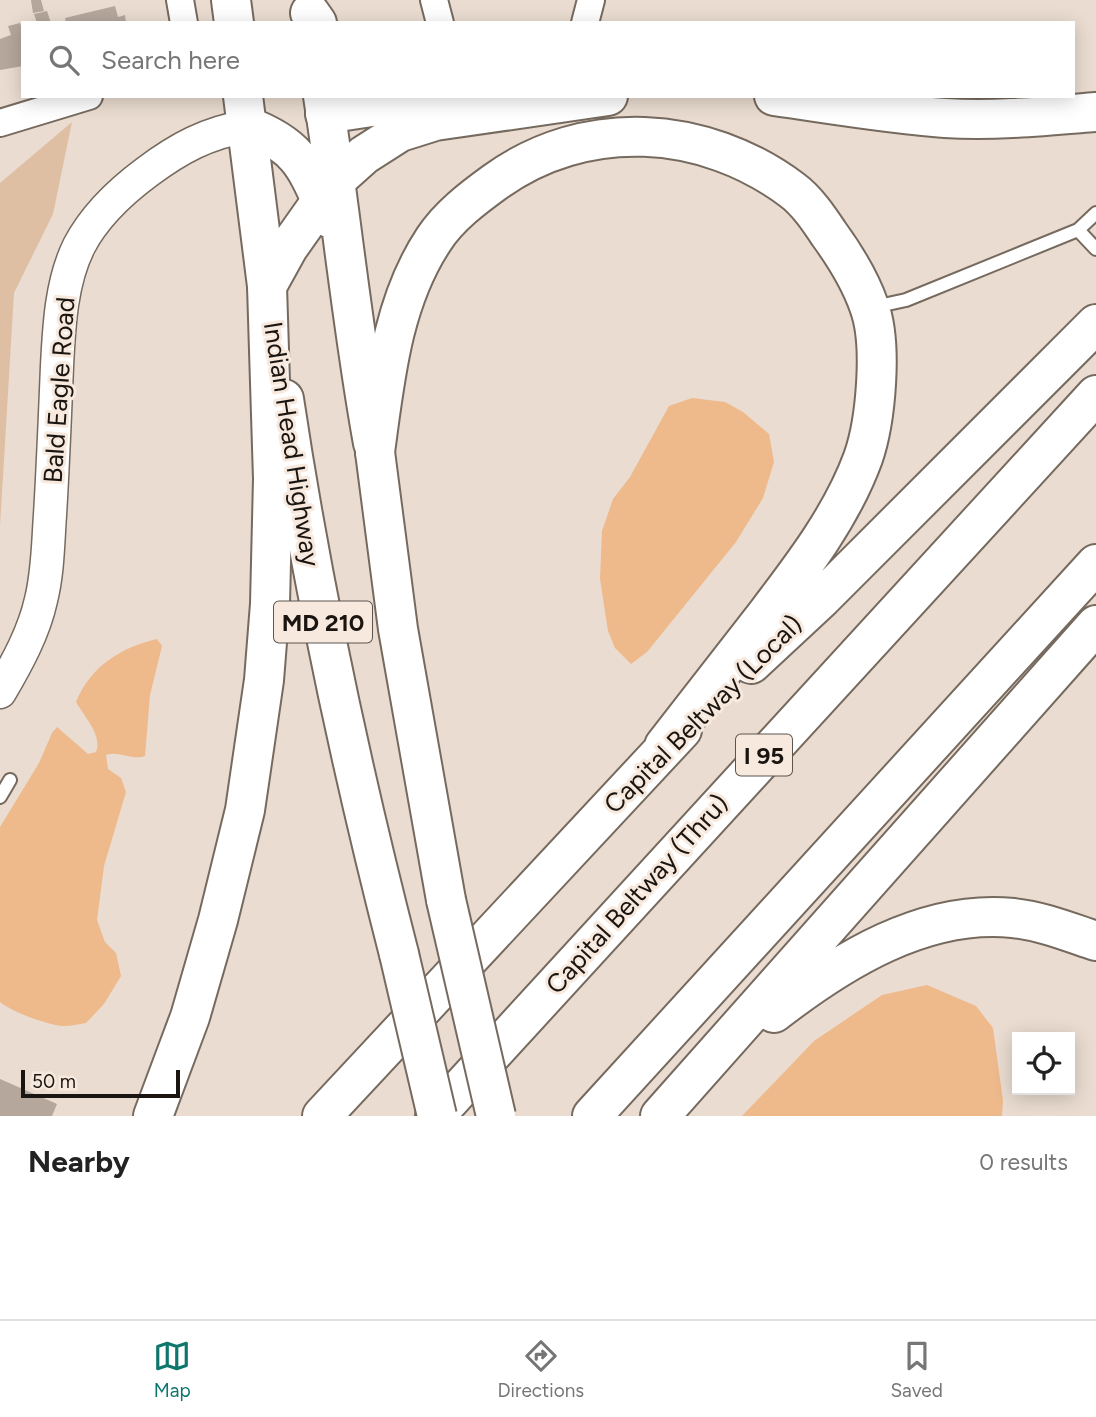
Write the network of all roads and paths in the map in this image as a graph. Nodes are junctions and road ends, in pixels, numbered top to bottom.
1 (180, 0) edge
2 (230, 0) edge
3 (434, 0) edge
4 (591, 0) edge
5 (184, 21) edge
6 (233, 21) edge
7 (439, 21) edge
8 (586, 21) edge
9 (82, 98) edge
10 (404, 98) edge
11 (594, 98) edge
12 (790, 98) edge
13 (324, 105) edge
14 (245, 111) edge
15 (1096, 112) edge
16 (0, 123) edge
17 (328, 190) junction
18 (1096, 213) edge
19 (1078, 230) junction
20 (1096, 249) edge
21 (267, 286) junction
22 (870, 308) junction
23 (1096, 324) edge
24 (1096, 395) edge
25 (374, 452) junction
26 (1096, 564) edge
27 (1096, 625) edge
28 (0, 692) edge
29 (664, 746) junction
30 (10, 780) dead end
31 (0, 797) edge
32 (1096, 941) edge
33 (704, 1068) junction
34 (153, 1116) edge
35 (322, 1116) edge
36 (436, 1116) edge
37 (496, 1116) edge
38 (592, 1116) edge
39 (660, 1116) edge

1 - 5 street
2 - 6 main road
3 - 7 street
4 - 8 street
9 - 16 street
10 - 13 main road, Bald Eagle Road
11 - 17 main road
12 - 15 main road
13 - 14 main road, Bald Eagle Road
13 - 17 main road, MD 210
14 - 17 main road
14 - 21 main road, Indian Head Highway / MD 210
14 - 28 street, Bald Eagle Road
17 - 21 main road
17 - 25 main road, MD 210
18 - 19 lane
19 - 20 lane
19 - 22 lane
21 - 34 main road
21 - 36 main road, Indian Head Highway / MD 210, bridge
22 - 25 main road
22 - 29 main road
23 - 29 main road, Capital Beltway (Local)
24 - 36 main road, Capital Beltway (Thru) / I 95
25 - 37 main road, MD 210, bridge
26 - 38 main road
27 - 33 main road
29 - 35 main road, Capital Beltway (Local)
30 - 31 lane
32 - 33 main road
33 - 39 main road

